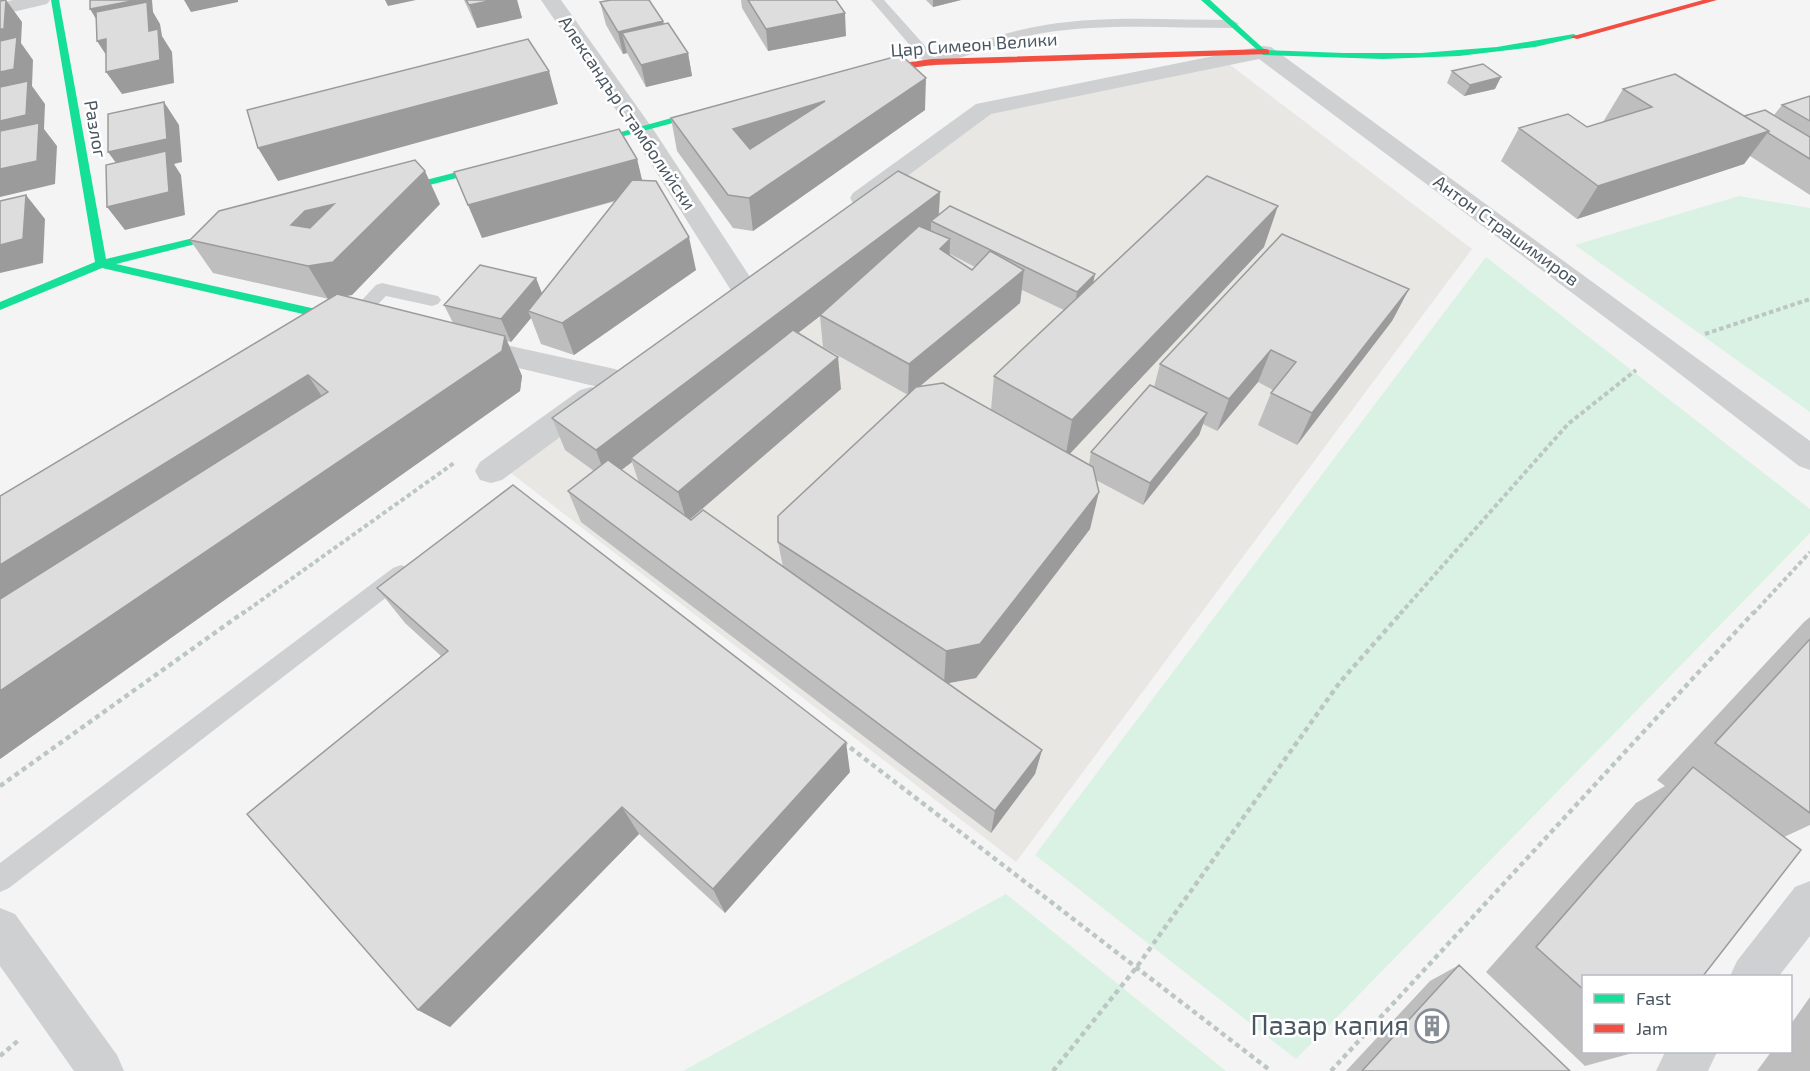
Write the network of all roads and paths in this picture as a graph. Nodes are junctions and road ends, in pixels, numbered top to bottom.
1 (40, 0) edge
2 (55, 0) edge
3 (551, 0) edge
4 (877, 0) edge
5 (1205, 0) edge
6 (1713, 0) edge
7 (0, 9) edge
8 (1232, 24) junction
9 (1608, 29) junction
10 (1473, 38) dead end
11 (1309, 40) dead end
12 (1263, 52) junction
13 (932, 62) junction
14 (849, 75) edge
15 (729, 105) edge
16 (641, 129) junction
17 (561, 149) edge
18 (515, 161) edge
19 (377, 195) edge
20 (839, 215) edge
21 (250, 227) edge
22 (101, 264) junction
23 (742, 286) edge
24 (1810, 299) edge
25 (432, 300) dead end
26 (0, 306) edge
27 (342, 327) junction
28 (386, 328) edge
29 (444, 341) edge
30 (1664, 347) junction
31 (1810, 458) edge
32 (491, 471) joint
33 (1810, 552) edge
34 (414, 564) edge
35 (834, 735) edge
36 (0, 786) edge
37 (0, 879) edge
38 (1810, 902) edge
39 (0, 929) edge
40 (1136, 968) junction
41 (1753, 975) edge
42 (1693, 1053) edge
43 (101, 1071) edge
44 (1053, 1071) edge
45 (1270, 1071) edge
46 (1331, 1071) edge
47 (1679, 1071) edge

1 - 7 street
2 - 22 street, Разлог
3 - 16 street, Александър Стамболийски
4 - 13 lane
5 - 8 street, Антон Страшимиров
6 - 9 street, Цар Симеон Велики
8 - 12 street, Антон Страшимиров
8 - 13 lane
9 - 10 street, Цар Симеон Велики
9 - 12 street, Цар Симеон Велики
11 - 12 street, Цар Симеон Велики
12 - 13 street, Цар Симеон Велики
12 - 20 street
12 - 30 street, Антон Страшимиров
13 - 14 street, Цар Симеон Велики
15 - 16 street
16 - 17 street
16 - 23 street, Александър Стамболийски
18 - 19 street
21 - 22 street
22 - 26 street
22 - 27 street
24 - 30 path
25 - 27 lane
27 - 28 street
29 - 32 street
30 - 31 street, Антон Страшимиров
30 - 40 path
32 - 36 path
33 - 46 path
34 - 37 lane
35 - 40 path
38 - 41 street
39 - 43 street
40 - 44 path
40 - 45 path
42 - 47 street

